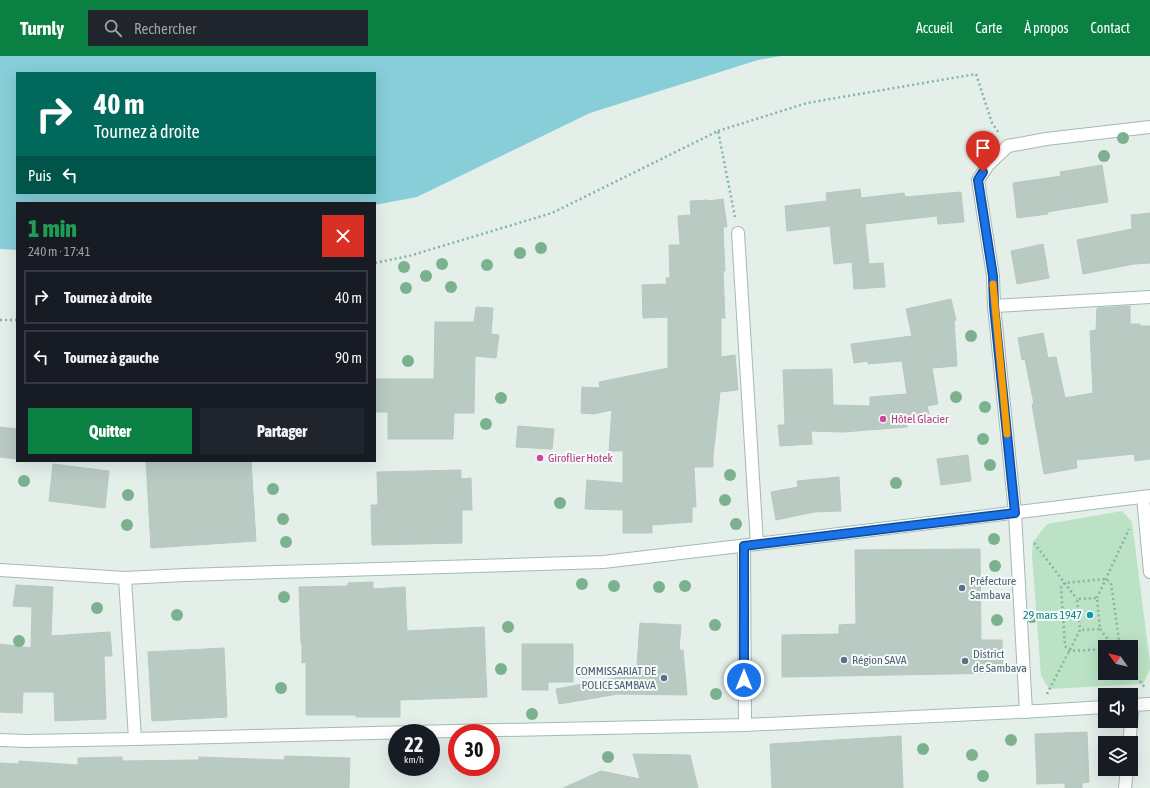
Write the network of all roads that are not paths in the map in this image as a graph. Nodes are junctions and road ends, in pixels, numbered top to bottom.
1 (1150, 127) edge
2 (738, 233) road end
3 (1150, 297) edge
4 (994, 306) junction
5 (1147, 496) edge
6 (1015, 513) junction
7 (757, 544) junction
8 (744, 546) junction
9 (0, 570) edge
10 (1150, 572) edge
11 (125, 578) junction
12 (1150, 704) edge
13 (1138, 705) edge
14 (1098, 707) edge
15 (1026, 712) junction
16 (744, 725) junction
17 (135, 739) junction
18 (0, 740) edge
19 (1126, 776) edge
20 (1125, 788) edge

1 - 4 street
2 - 7 street
3 - 4 street
4 - 6 street
5 - 6 street
5 - 10 street
6 - 7 street
6 - 15 street
7 - 8 street
8 - 11 street
8 - 16 street
9 - 11 street
11 - 17 street
12 - 13 street
14 - 15 street
15 - 16 street
16 - 17 street
17 - 18 street
19 - 20 street

